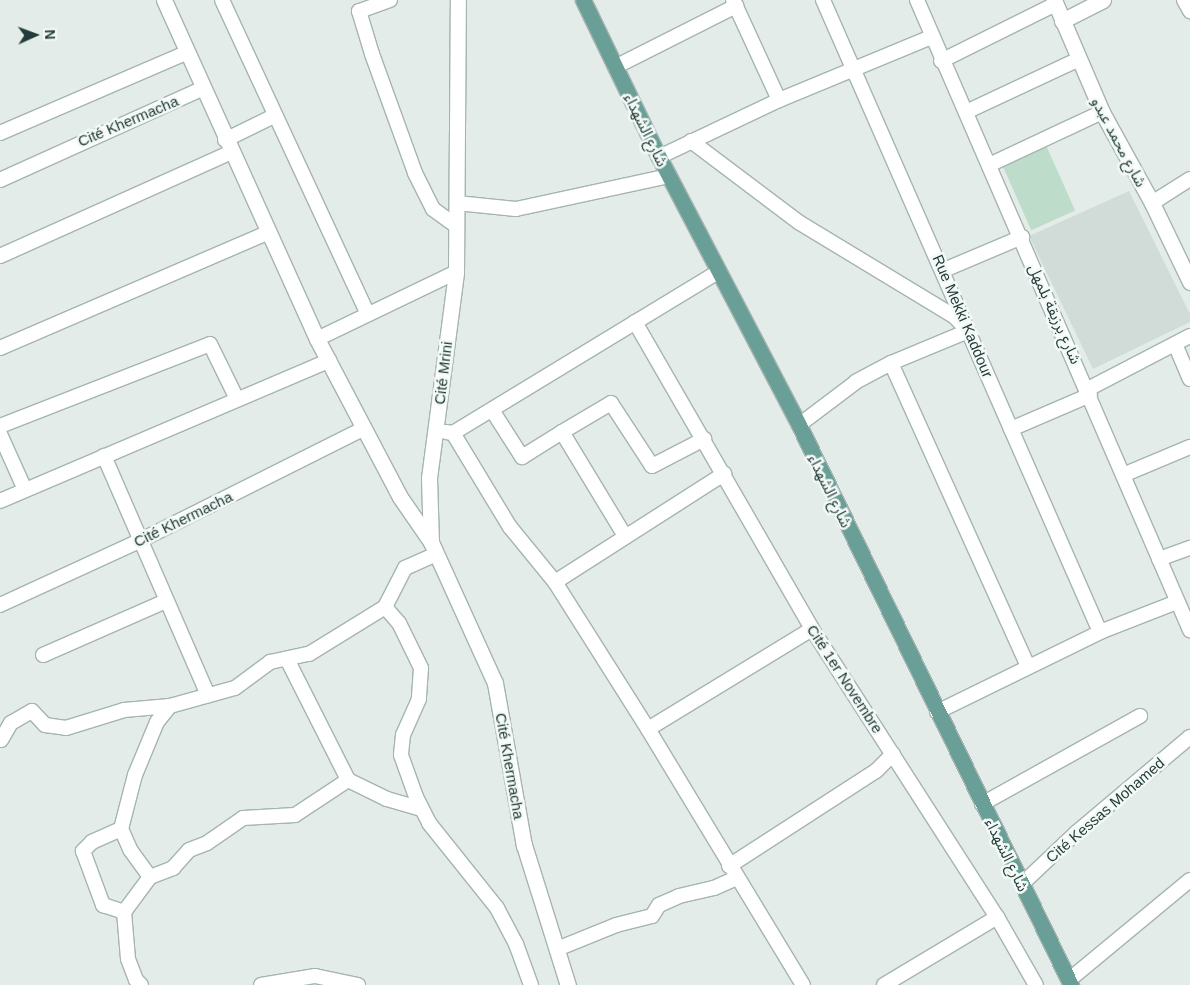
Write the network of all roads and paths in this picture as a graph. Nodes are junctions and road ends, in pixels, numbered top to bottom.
1 (164, 0) edge
2 (222, 0) edge
3 (390, 0) edge
4 (458, 0) edge
5 (583, 0) edge
6 (823, 0) edge
7 (917, 0) edge
8 (1103, 0) edge
9 (1184, 0) edge
10 (1055, 2) edge
11 (734, 3) edge
12 (1190, 12) edge
13 (1062, 20) junction
14 (931, 36) junction
15 (186, 53) junction
16 (1077, 60) junction
17 (941, 61) junction
18 (615, 67) junction
19 (853, 68) junction
20 (202, 89) junction
21 (779, 100) junction
22 (966, 112) junction
23 (1102, 112) junction
24 (274, 116) junction
25 (0, 133) edge
26 (692, 141) junction
27 (228, 146) junction
28 (659, 158) junction
29 (989, 165) junction
30 (669, 176) junction
31 (1190, 179) edge
32 (0, 180) edge
33 (457, 203) junction
34 (1152, 203) junction
35 (456, 226) junction
36 (267, 233) junction
37 (1022, 237) junction
38 (0, 256) edge
39 (944, 270) junction
40 (719, 271) junction
41 (456, 272) junction
42 (1190, 282) edge
43 (368, 314) junction
44 (635, 322) junction
45 (968, 331) junction
46 (1190, 336) edge
47 (318, 339) junction
48 (1175, 344) junction
49 (0, 348) edge
50 (329, 362) junction
51 (891, 363) junction
52 (1190, 379) edge
53 (1089, 392) junction
54 (237, 399) junction
55 (492, 410) junction
56 (0, 426) edge
57 (799, 426) junction
58 (363, 429) junction
59 (1011, 429) junction
60 (436, 430) junction
61 (562, 432) junction
62 (0, 434) edge
63 (453, 434) junction
64 (704, 439) junction
65 (1190, 447) edge
66 (104, 456) junction
67 (724, 474) junction
68 (1123, 474) junction
69 (25, 490) junction
70 (0, 501) edge
71 (625, 536) junction
72 (139, 541) junction
73 (434, 548) junction
74 (1190, 548) edge
75 (1159, 559) junction
76 (554, 582) junction
77 (166, 601) junction
78 (1178, 602) junction
79 (0, 605) edge
80 (385, 607) junction
81 (812, 629) junction
82 (1190, 630) edge
83 (1100, 632) junction
84 (43, 656) dead end
85 (287, 659) junction
86 (1028, 666) junction
87 (208, 695) junction
88 (170, 706) junction
89 (937, 712) junction
90 (1140, 716) dead end
91 (648, 730) junction
92 (1190, 737) edge
93 (1, 740) edge
94 (893, 754) junction
95 (348, 780) junction
96 (982, 804) junction
97 (422, 809) junction
98 (121, 829) junction
99 (733, 872) junction
100 (150, 877) junction
101 (1190, 880) edge
102 (1022, 884) junction
103 (124, 912) junction
104 (997, 917) junction
105 (557, 949) junction
106 (1070, 982) edge
107 (141, 985) edge
108 (261, 985) edge
109 (358, 985) edge
110 (531, 985) edge
111 (568, 985) edge
112 (803, 985) edge
113 (884, 985) edge
114 (1036, 985) edge

1 - 15 street, Cité Khermacha
2 - 24 street
3 - 35 street
4 - 33 street, Cité Mrini
5 - 18 main road, شارع الشهداء
6 - 19 street, Rue Mekki Kaddour
7 - 14 street, شارع برزيقة بلمهل
8 - 13 street
9 - 12 street
10 - 13 street, شارع محمد عبدو
10 - 17 street
11 - 18 street
11 - 21 street
13 - 16 street, شارع محمد عبدو
14 - 17 street, شارع برزيقة بلمهل
14 - 19 street
15 - 20 street, Cité Khermacha
15 - 25 street
16 - 22 street
16 - 23 street, شارع محمد عبدو
17 - 22 street, شارع برزيقة بلمهل
18 - 28 main road, شارع الشهداء
19 - 21 street
19 - 39 street, Rue Mekki Kaddour
20 - 27 street, Cité Khermacha
20 - 32 street, Cité Khermacha
21 - 26 street
22 - 29 street, شارع برزيقة بلمهل
23 - 29 street
23 - 34 street, شارع محمد عبدو
24 - 27 street
24 - 43 street
26 - 28 street
26 - 45 street
27 - 36 street, Cité Khermacha
27 - 38 street
28 - 30 main road, شارع الشهداء
29 - 37 street, شارع برزيقة بلمهل
30 - 33 street
30 - 40 main road, شارع الشهداء
31 - 34 street
33 - 35 street, Cité Mrini
34 - 42 street, شارع محمد عبدو
35 - 41 street, Cité Mrini
36 - 47 street, Cité Khermacha
36 - 49 street
37 - 39 street
37 - 53 street, شارع برزيقة بلمهل
39 - 45 street, Rue Mekki Kaddour
40 - 44 street
40 - 57 main road, شارع الشهداء
41 - 43 street
41 - 60 street, Cité Mrini
43 - 47 street
44 - 55 street
44 - 64 street, Cité 1er Novembre
45 - 51 street
45 - 59 street, Rue Mekki Kaddour
46 - 48 street
47 - 50 street, Cité Khermacha
48 - 52 street
48 - 53 street
50 - 54 street
50 - 58 street, Cité Khermacha
51 - 57 street
51 - 86 street
53 - 59 street
53 - 68 street, شارع برزيقة بلمهل
54 - 56 street
54 - 66 street
55 - 61 street
55 - 63 street
57 - 89 main road, شارع الشهداء
58 - 72 street, Cité Khermacha
58 - 73 street, Cité Khermacha
59 - 83 street, Rue Mekki Kaddour
60 - 63 street
60 - 73 street, Cité Mrini
61 - 64 street
61 - 71 street
62 - 69 street
63 - 76 street
64 - 67 street, Cité 1er Novembre
65 - 68 street
66 - 69 street
66 - 72 street
67 - 71 street
67 - 81 street, Cité 1er Novembre
68 - 75 street, شارع برزيقة بلمهل
69 - 70 street
71 - 76 street
72 - 77 street
72 - 79 street, Cité Khermacha
73 - 80 street
73 - 105 street, Cité Khermacha
74 - 75 street
75 - 78 street, شارع برزيقة بلمهل
76 - 91 street
77 - 84 street
77 - 87 street
78 - 82 street, شارع برزيقة بلمهل
78 - 83 street
80 - 85 street
80 - 97 street
81 - 91 street
81 - 94 street, Cité 1er Novembre
83 - 86 street
85 - 87 street
85 - 95 street
86 - 89 street
87 - 88 street
88 - 93 street
88 - 98 street
89 - 96 main road, شارع الشهداء
90 - 96 street
91 - 99 street
92 - 102 street, Cité Kessas Mohamed
94 - 99 street
94 - 104 street, Cité 1er Novembre
95 - 97 street
95 - 100 street
96 - 102 main road, شارع الشهداء
97 - 110 street
98 - 100 street
98 - 103 street
99 - 105 street
99 - 112 street
100 - 103 street
101 - 106 street
102 - 106 main road, شارع الشهداء
103 - 107 street
104 - 113 street
104 - 114 street, Cité 1er Novembre
105 - 111 street, Cité Khermacha
108 - 109 street

